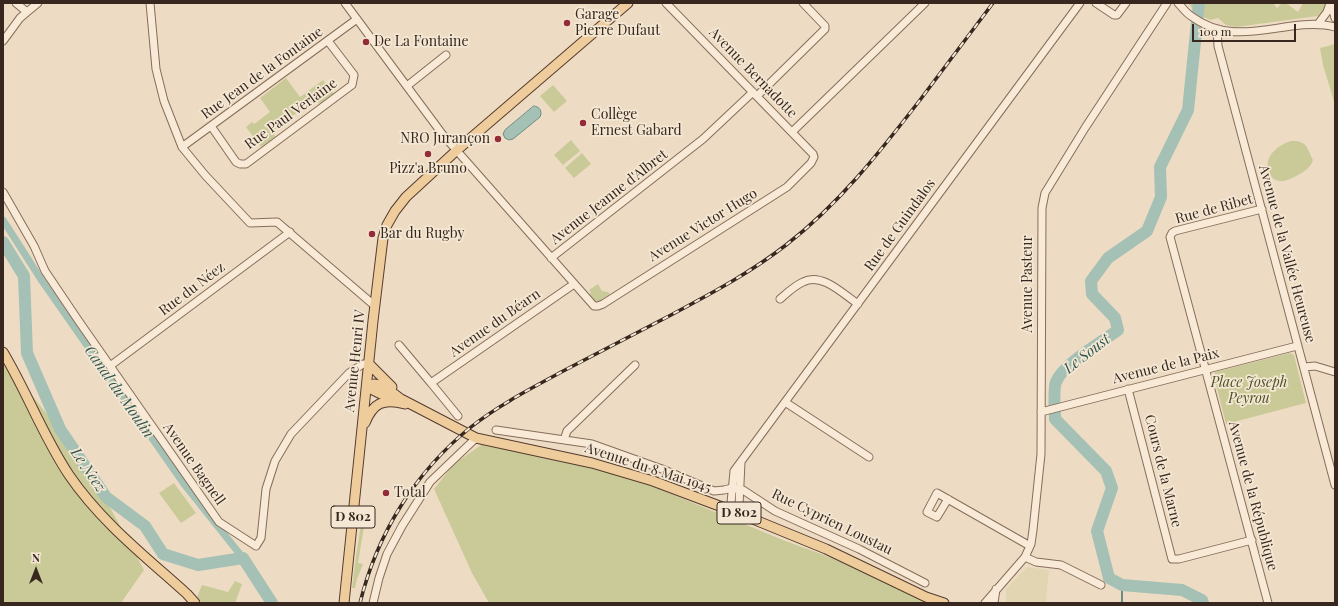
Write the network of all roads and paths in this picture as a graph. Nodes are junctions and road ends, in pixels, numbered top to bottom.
1 (16, 3) edge
2 (38, 3) edge
3 (150, 3) edge
4 (628, 3) edge
5 (666, 3) edge
6 (803, 3) edge
7 (924, 3) edge
8 (1080, 3) edge
9 (1096, 3) edge
10 (1126, 3) edge
11 (1167, 3) edge
12 (1178, 3) edge
13 (1330, 3) edge
14 (348, 4) edge
15 (27, 12) junction
16 (1335, 18) edge
17 (357, 19) junction
18 (1318, 24) junction
19 (1335, 27) edge
20 (1217, 29) junction
21 (3, 41) edge
22 (328, 41) junction
23 (446, 55) dead end
24 (407, 86) junction
25 (755, 94) junction
26 (210, 126) junction
27 (792, 132) junction
28 (182, 147) junction
29 (457, 150) junction
30 (3, 192) edge
31 (1262, 209) junction
32 (290, 232) junction
33 (1172, 233) joint
34 (551, 258) junction
35 (574, 284) junction
36 (780, 299) dead end
37 (858, 304) junction
38 (375, 306) junction
39 (399, 345) dead end
40 (1297, 346) junction
41 (3, 352) edge
42 (370, 364) junction
43 (634, 365) dead end
44 (110, 366) junction
45 (1304, 367) junction
46 (1206, 369) junction
47 (1335, 372) edge
48 (431, 384) junction
49 (367, 387) junction
50 (1128, 389) junction
51 (784, 402) junction
52 (419, 409) junction
53 (1041, 412) junction
54 (458, 416) dead end
55 (362, 430) junction
56 (496, 430) dead end
57 (476, 438) junction
58 (564, 440) junction
59 (869, 457) dead end
60 (1335, 485) edge
61 (736, 489) junction
62 (948, 499) dead end
63 (728, 509) junction
64 (738, 513) junction
65 (1252, 540) junction
66 (1030, 546) junction
67 (1025, 557) junction
68 (925, 583) dead end
69 (1101, 585) dead end
70 (996, 589) junction
71 (930, 600) edge
72 (195, 603) edge
73 (344, 603) edge
74 (373, 603) edge
75 (944, 603) edge
76 (985, 603) edge
77 (994, 603) edge
78 (1268, 603) edge

1 - 15 street
2 - 15 street
3 - 28 street
4 - 29 main road, Avenue Henri IV
5 - 25 street, Avenue Bernadotte
6 - 25 street, Avenue Jeanne d'Albret
7 - 27 street, Avenue Bernadotte
8 - 37 street, Rue de Guindalos
9 - 10 street
11 - 53 street, Avenue Pasteur
12 - 20 street
13 - 16 street
13 - 18 street
14 - 17 street
15 - 21 street
17 - 22 street, Rue Jean de la Fontaine
17 - 24 street
18 - 19 street
18 - 20 street
20 - 31 street, Avenue de la Vallée Heureuse
22 - 26 street, Rue Jean de la Fontaine
22 - 26 street, Rue Paul Verlaine
23 - 24 street
24 - 29 street
25 - 27 street, Avenue Bernadotte
25 - 34 street, Avenue Jeanne d'Albret
26 - 28 street, Rue Jean de la Fontaine
27 - 35 street, Avenue Victor Hugo
28 - 32 street
29 - 34 street
29 - 38 main road, Avenue Henri IV
30 - 44 street, Avenue Bagnell
31 - 33 street, Rue de Ribet
31 - 40 street, Avenue de la Vallée Heureuse
32 - 38 street
32 - 44 street, Rue du Néez
33 - 46 street, Avenue de la République
34 - 35 street
35 - 48 street, Avenue du Béarn
36 - 37 street
37 - 51 street, Rue de Guindalos
38 - 42 main road, Avenue Henri IV
39 - 48 street
40 - 45 street, Avenue de la Vallée Heureuse
40 - 46 street, Avenue de la Paix
41 - 72 main road
42 - 44 street, Avenue Bagnell
42 - 49 main road, Avenue Henri IV
42 - 52 main road
43 - 58 street
45 - 47 street
45 - 60 street, Avenue de la Vallée Heureuse
46 - 50 street, Avenue de la Paix
46 - 65 street, Avenue de la République
48 - 54 street
49 - 52 main road, Avenue du 8 Mai 1945 / D 802
49 - 55 main road, Avenue Henri IV / D 802
50 - 53 street, Avenue de la Paix
50 - 65 street, Cours de la Marne
51 - 59 street
51 - 61 street, Rue de Guindalos
52 - 55 main road, D 802
52 - 57 main road, Avenue du 8 Mai 1945 / D 802
53 - 66 street, Avenue Pasteur
55 - 73 main road, Avenue Henri IV / D 802
56 - 58 street
57 - 63 main road, Avenue du 8 Mai 1945 / D 802
57 - 74 street
58 - 61 street
61 - 63 street, Rue de Guindalos
61 - 64 street, Rue de Guindalos
61 - 68 street, Rue Cyprien Loustau
62 - 66 street
63 - 64 main road, Avenue du 8 Mai 1945 / D 802
64 - 71 main road, Avenue du 8 Mai 1945 / D 802
65 - 78 street, Avenue de la République
66 - 67 street, Avenue Pasteur
67 - 69 street
67 - 70 street, Avenue Pasteur
70 - 76 street, Avenue Pasteur
70 - 77 street
71 - 75 main road, Avenue du 8 Mai 1945 / D 802

